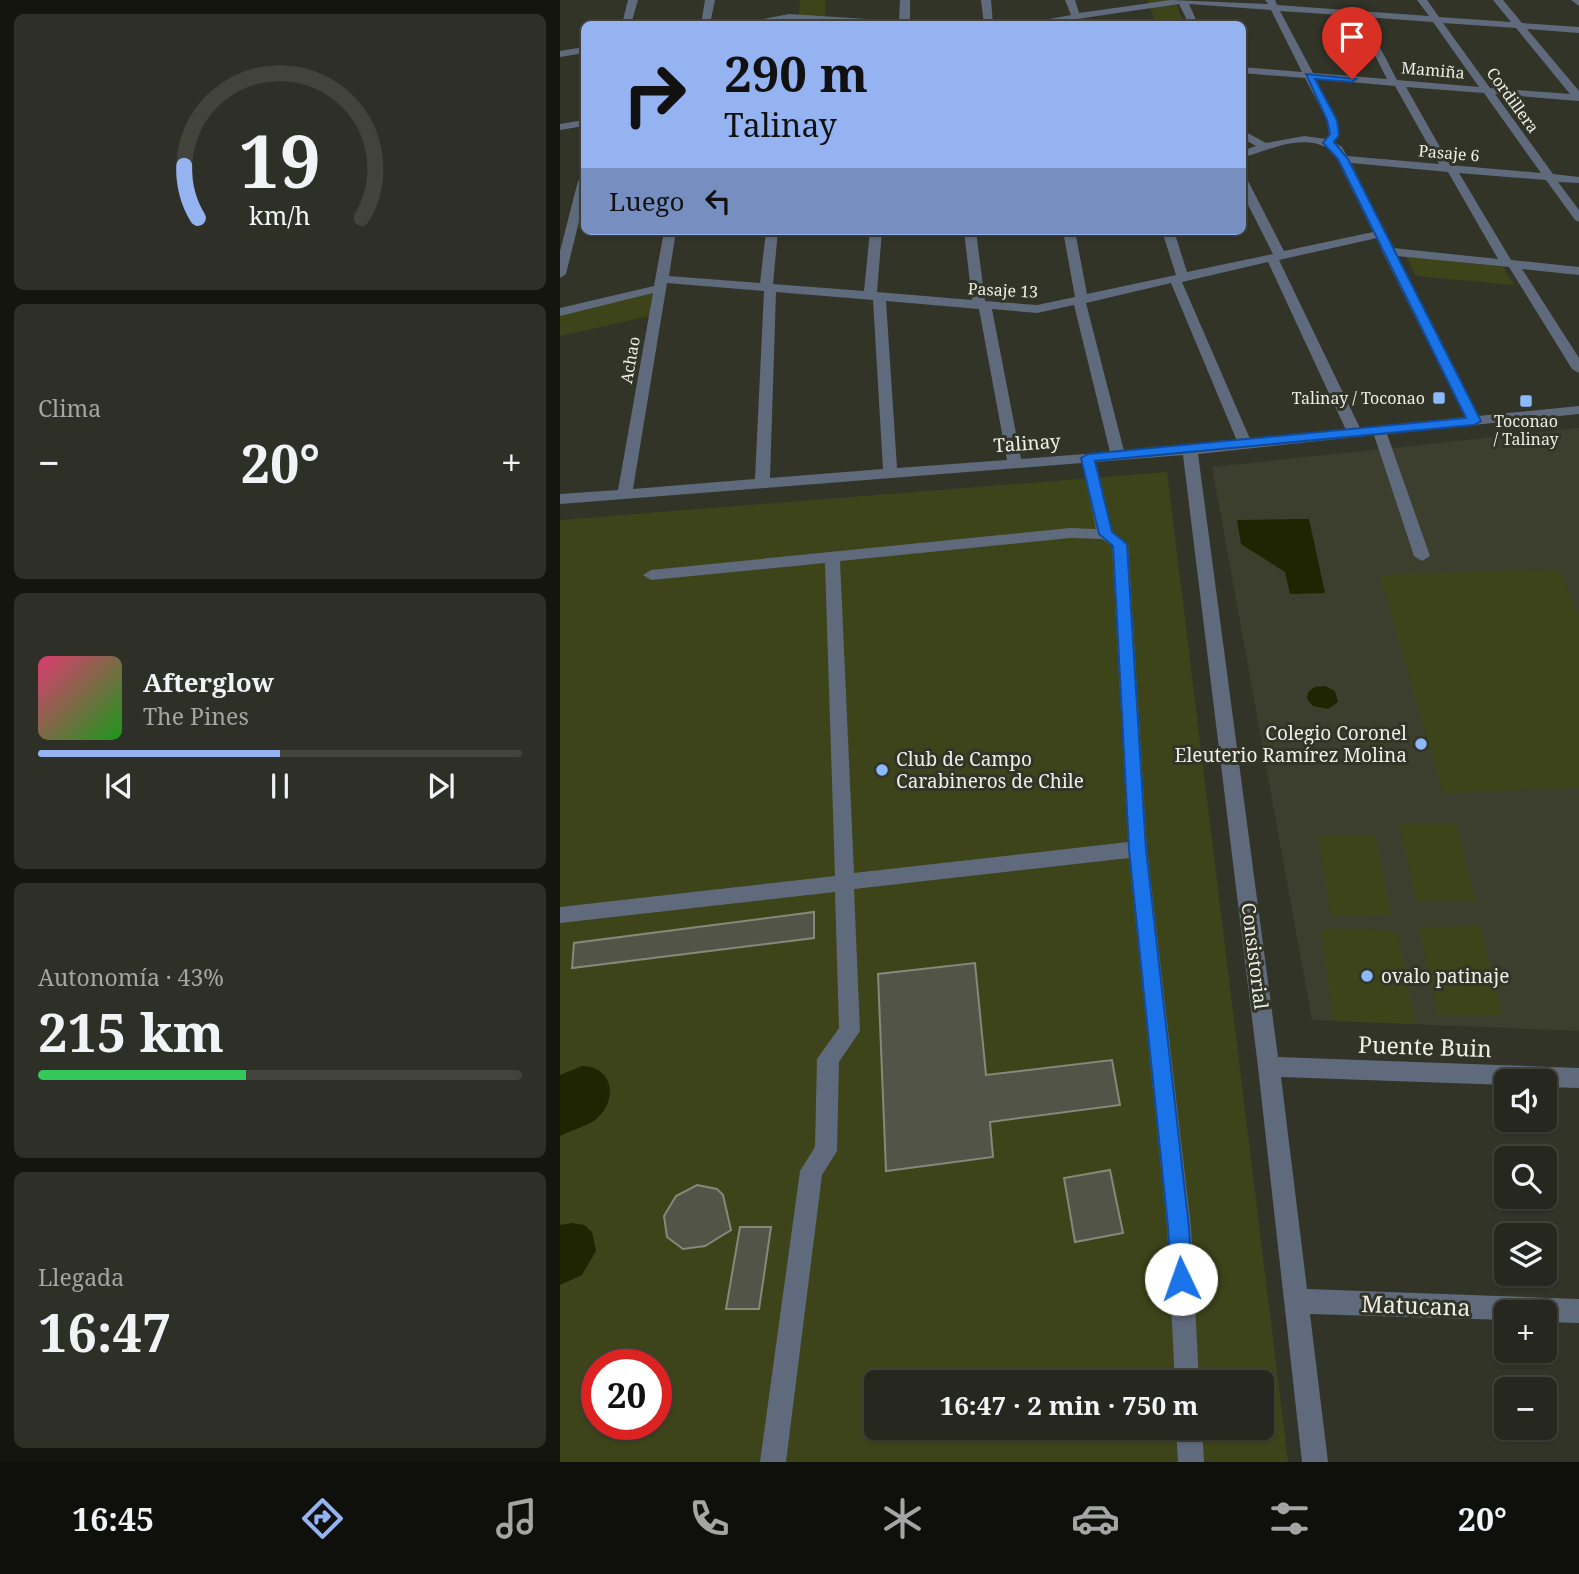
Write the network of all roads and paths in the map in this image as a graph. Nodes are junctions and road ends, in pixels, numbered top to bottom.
1 (632, 0) edge
2 (710, 0) edge
3 (905, 0) edge
4 (986, 0) edge
5 (1070, 0) edge
6 (1346, 0) edge
7 (1422, 0) edge
8 (1498, 0) edge
9 (1183, 1) edge
10 (1272, 4) edge
11 (1356, 14) junction
12 (789, 17) edge
13 (1435, 19) junction
14 (1074, 20) edge
15 (627, 21) edge
16 (706, 21) edge
17 (762, 21) edge
18 (855, 21) edge
19 (905, 21) edge
20 (989, 21) edge
21 (1192, 21) edge
22 (1518, 26) junction
23 (1579, 30) edge
24 (581, 50) edge
25 (560, 54) edge
26 (1246, 71) edge
27 (1309, 76) junction
28 (1397, 83) junction
29 (1487, 90) junction
30 (1579, 98) edge
31 (581, 123) edge
32 (560, 127) edge
33 (1246, 135) edge
34 (1330, 143) junction
35 (1264, 146) junction
36 (1246, 153) edge
37 (1343, 159) junction
38 (1450, 169) junction
39 (1551, 178) junction
40 (1579, 180) edge
41 (1246, 190) edge
42 (581, 207) edge
43 (560, 211) edge
44 (1579, 218) edge
45 (1379, 234) junction
46 (669, 235) edge
47 (772, 235) edge
48 (876, 235) edge
49 (971, 235) edge
50 (1070, 235) edge
51 (1169, 235) edge
52 (1388, 251) junction
53 (1276, 257) junction
54 (1511, 265) junction
55 (1579, 271) edge
56 (560, 274) edge
57 (1179, 278) junction
58 (661, 283) junction
59 (768, 287) junction
60 (875, 296) junction
61 (1080, 300) junction
62 (982, 306) junction
63 (560, 312) edge
64 (1579, 369) edge
65 (1579, 410) edge
66 (1474, 421) junction
67 (1379, 430) junction
68 (1355, 433) junction
69 (1245, 444) junction
70 (1190, 450) junction
71 (1118, 455) junction
72 (1088, 458) junction
73 (1015, 464) junction
74 (890, 473) junction
75 (762, 483) junction
76 (625, 494) junction
77 (560, 499) edge
78 (1105, 534) junction
79 (832, 555) junction
80 (1422, 556) dead end
81 (651, 575) dead end
82 (1138, 849) junction
83 (847, 883) junction
84 (560, 915) edge
85 (1269, 1068) junction
86 (1579, 1078) edge
87 (1295, 1301) junction
88 (1579, 1311) edge
89 (1186, 1370) edge
90 (1190, 1440) edge
91 (772, 1462) edge
92 (1191, 1462) edge
93 (1315, 1462) edge

1 - 15 street
2 - 16 street
3 - 19 street
4 - 20 street
5 - 14 street
6 - 11 street
7 - 13 street, Cordillera
8 - 22 street
9 - 10 street
9 - 14 street
9 - 21 street
10 - 11 street
10 - 27 street
11 - 13 street
11 - 28 street
12 - 17 street
12 - 18 street
13 - 22 street
13 - 29 street, Cordillera
22 - 23 street
22 - 30 street
24 - 25 street
26 - 27 street, Mamiña
27 - 28 street, Mamiña
27 - 34 street
28 - 29 street, Mamiña
28 - 38 street
29 - 30 street, Mamiña
29 - 39 street, Cordillera
31 - 32 street
33 - 35 street
34 - 35 street
34 - 37 street
35 - 36 street
37 - 38 street, Pasaje 6
37 - 45 street
38 - 39 street, Pasaje 6
38 - 54 street
39 - 40 street, Pasaje 6
39 - 44 street, Cordillera
41 - 53 street
42 - 43 street
42 - 56 street
45 - 52 street
45 - 53 street, Pasaje 13
46 - 58 street, Achao
47 - 59 street
48 - 60 street
49 - 62 street
50 - 61 street
51 - 57 street
52 - 54 street
52 - 66 street
53 - 57 street, Pasaje 13
53 - 68 street
54 - 55 street
54 - 64 street
57 - 61 street, Pasaje 13
57 - 69 street
58 - 59 street, Pasaje 13
58 - 63 street, Pasaje 13
58 - 76 street, Achao
59 - 60 street, Pasaje 13
59 - 75 street
60 - 62 street, Pasaje 13
60 - 74 street
61 - 62 street, Pasaje 13
61 - 71 street
62 - 73 street
65 - 66 street, Talinay
66 - 67 street, Talinay
67 - 68 street, Talinay
67 - 80 street
68 - 69 street, Talinay
69 - 70 street, Talinay
70 - 71 street, Talinay
70 - 85 street, Consistorial
71 - 72 street, Talinay
72 - 73 street, Talinay
72 - 78 street
73 - 74 street, Talinay
74 - 75 street, Talinay
75 - 76 street, Talinay
76 - 77 street, Talinay
78 - 79 street
78 - 82 street
79 - 81 street
79 - 83 street
82 - 83 street
82 - 89 street
83 - 84 street
83 - 91 street
85 - 86 street, Puente Buin
85 - 87 street, Consistorial
87 - 88 street, Matucana
87 - 93 street, Consistorial
90 - 92 street

